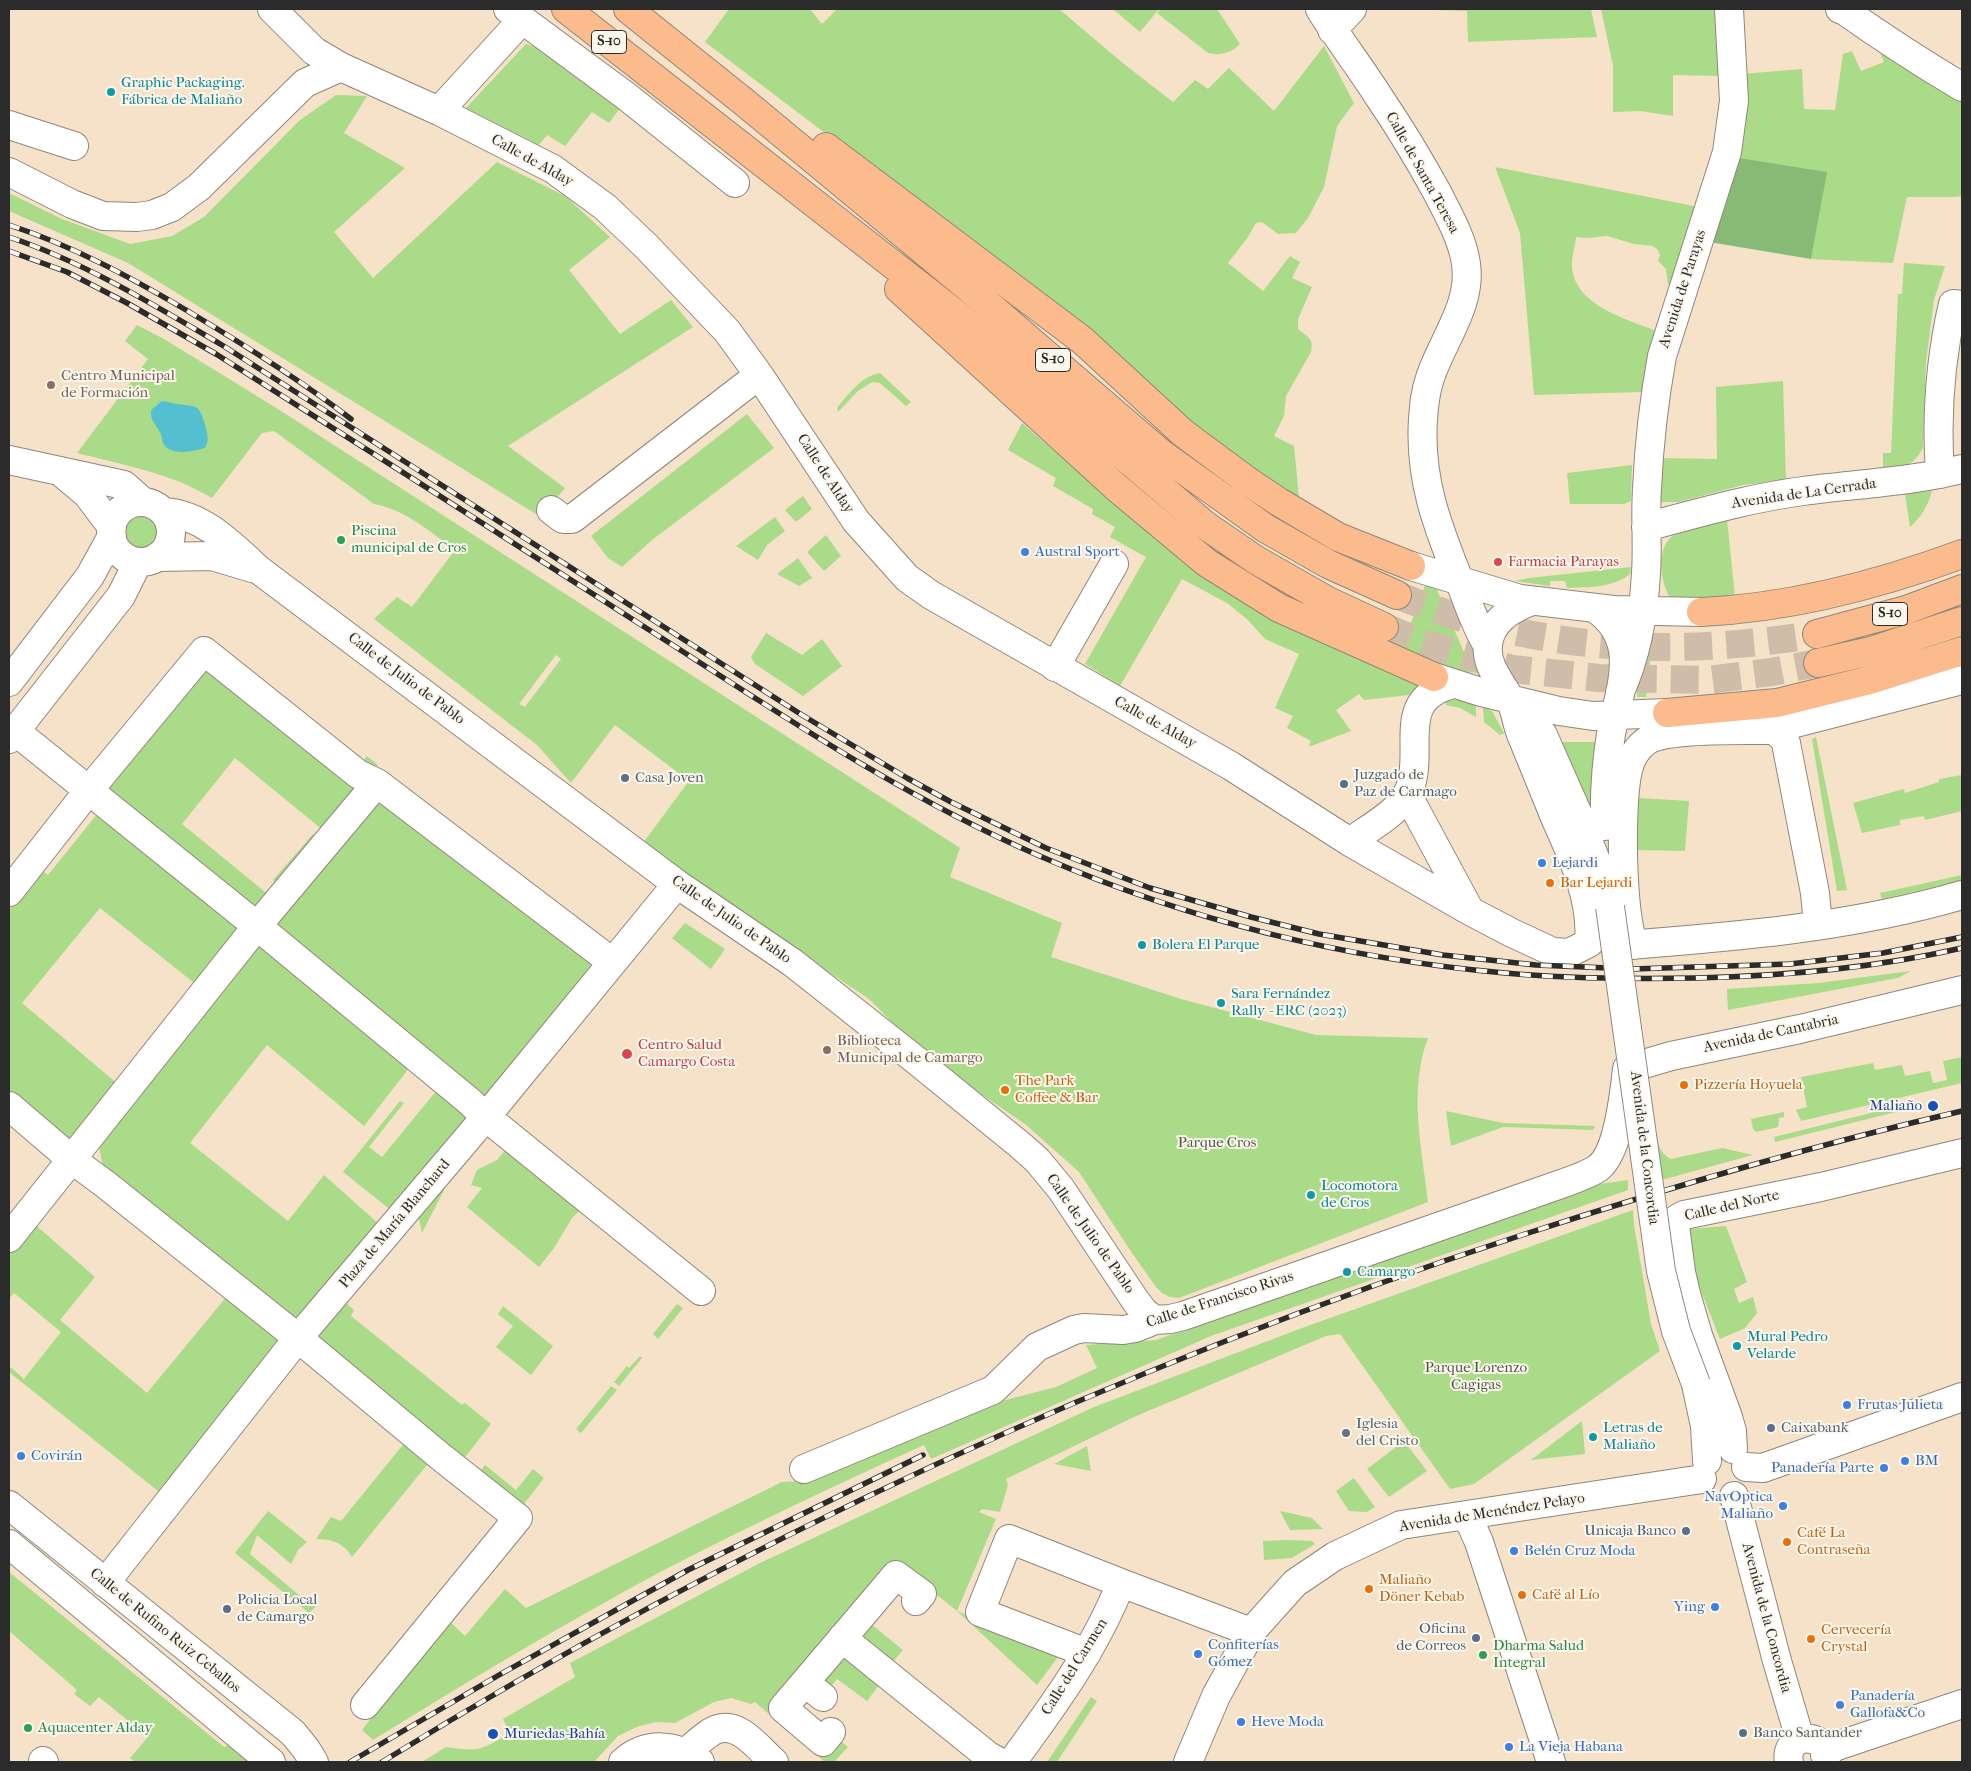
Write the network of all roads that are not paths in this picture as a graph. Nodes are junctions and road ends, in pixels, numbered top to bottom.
1 (272, 9) edge
2 (566, 9) edge
3 (628, 9) edge
4 (1352, 9) edge
5 (1729, 9) edge
6 (1844, 9) edge
7 (515, 14) edge
8 (1326, 19) edge
9 (341, 67) junction
10 (1962, 87) edge
11 (744, 102) junction
12 (439, 111) junction
13 (9, 125) edge
14 (74, 146) dead end
15 (9, 172) edge
16 (735, 184) dead end
17 (808, 197) junction
18 (1962, 305) edge
19 (759, 375) junction
20 (9, 460) edge
21 (61, 472) junction
22 (1951, 472) edge
23 (153, 507) junction
24 (551, 510) dead end
25 (1438, 523) junction
26 (1646, 527) junction
27 (112, 531) junction
28 (1962, 554) edge
29 (148, 559) junction
30 (1400, 562) junction
31 (1114, 564) dead end
32 (258, 570) junction
33 (1646, 573) junction
34 (1460, 582) junction
35 (1962, 588) edge
36 (1397, 595) tunnel mouth
37 (1532, 601) junction
38 (1588, 608) junction
39 (1642, 611) junction
40 (1701, 612) joint
41 (1962, 621) edge
42 (1384, 627) tunnel mouth
43 (1817, 634) tunnel mouth
44 (1488, 646) junction
45 (1962, 651) edge
46 (1818, 663) tunnel mouth
47 (1055, 667) junction
48 (1962, 680) edge
49 (1444, 681) junction
50 (9, 682) edge
51 (1520, 702) junction
52 (1617, 704) junction
53 (1667, 713) joint
54 (1778, 732) junction
55 (12, 735) edge
56 (377, 783) junction
57 (89, 790) junction
58 (1407, 794) junction
59 (1350, 842) junction
60 (677, 884) junction
61 (9, 892) edge
62 (1962, 895) edge
63 (1610, 908) junction
64 (1470, 912) junction
65 (1818, 925) junction
66 (257, 926) junction
67 (1589, 943) junction
68 (1634, 945) junction
69 (612, 962) junction
70 (1962, 990) edge
71 (9, 1106) edge
72 (1620, 1116) joint
73 (486, 1117) junction
74 (1961, 1157) edge
75 (71, 1159) junction
76 (9, 1238) edge
77 (701, 1291) dead end
78 (1155, 1320) junction
79 (298, 1338) junction
80 (1696, 1384) junction
81 (1962, 1397) edge
82 (1739, 1457) junction
83 (804, 1469) dead end
84 (1705, 1470) junction
85 (1734, 1496) junction
86 (9, 1505) edge
87 (1463, 1516) junction
88 (9, 1544) edge
89 (102, 1581) junction
90 (1122, 1584) junction
91 (916, 1601) dead end
92 (80, 1603) junction
93 (1251, 1632) junction
94 (842, 1638) junction
95 (1087, 1653) junction
96 (1962, 1704) edge
97 (365, 1706) dead end
98 (276, 1720) junction
99 (832, 1732) dead end
100 (1794, 1751) edge
101 (263, 1755) edge
102 (310, 1756) edge
103 (693, 1757) edge
104 (1824, 1758) edge
105 (623, 1762) edge
106 (774, 1762) edge
107 (999, 1762) edge
108 (1012, 1762) edge
109 (1188, 1762) edge
110 (1551, 1762) edge

1 - 9 street, Calle de Alday
2 - 17 highway, S-10
3 - 11 highway, S-10
4 - 8 street
5 - 26 street, Avenida de Parayas
6 - 10 street
7 - 12 street
7 - 16 street
8 - 25 street, Calle de Santa Teresa
9 - 12 street, Calle de Alday
9 - 15 street
11 - 30 highway
11 - 36 highway, S-10
12 - 19 street, Calle de Alday
13 - 14 street
17 - 42 highway, S-10
17 - 49 highway
18 - 22 street
19 - 24 street
19 - 47 street, Calle de Alday
20 - 21 street, Calle de Julio de Pablo
21 - 23 street, Calle de Julio de Pablo
21 - 27 street, Calle de Julio de Pablo
22 - 26 street, Avenida de La Cerrada
23 - 27 street
23 - 29 street
23 - 32 street, Calle de Julio de Pablo
25 - 30 street
25 - 34 street, Calle de Santa Teresa
26 - 33 street, Avenida de Parayas
27 - 29 street
27 - 50 street
28 - 40 highway
29 - 32 street, Calle de Julio de Pablo
29 - 55 street
30 - 34 street
31 - 47 street
32 - 60 street, Calle de Julio de Pablo
33 - 38 street
33 - 39 street, Avenida de Parayas
34 - 37 street
34 - 44 street, Calle de Santa Teresa
35 - 43 highway, S-10
37 - 38 street
37 - 44 street
38 - 39 street
38 - 52 street
39 - 40 street
39 - 52 street, Avenida de Parayas
41 - 46 highway, S-10
44 - 51 street
45 - 53 highway
47 - 59 street, Calle de Alday
48 - 54 street
49 - 51 street
49 - 58 street
51 - 52 street
51 - 63 street, Avenida de la Concordia
51 - 67 street
52 - 53 street
52 - 63 street, Avenida de la Concordia
54 - 65 street
54 - 68 street
55 - 57 street
56 - 57 street
56 - 66 street
56 - 69 street
57 - 61 street
57 - 66 street
58 - 59 street
58 - 64 street
59 - 64 street, Calle de Alday
60 - 69 street, Plaza de María Blanchard
60 - 78 street, Calle de Julio de Pablo
62 - 65 street
63 - 80 street, Avenida de la Concordia, bridge
64 - 67 street, Calle de Alday
65 - 68 street
66 - 73 street
66 - 75 street
67 - 68 street
69 - 73 street, Plaza de María Blanchard
70 - 72 street, Avenida de Cantabria
71 - 75 street
72 - 78 street, Calle de Francisco Rivas
73 - 77 street
73 - 79 street, Plaza de María Blanchard
74 - 82 street, Calle del Norte
75 - 76 street
75 - 79 street
78 - 83 street, Calle de Francisco Rivas
79 - 89 street, Plaza de María Blanchard
79 - 97 street
80 - 82 street, Avenida de la Concordia
80 - 84 street, Avenida de la Concordia
81 - 82 street
82 - 84 street
82 - 85 street
84 - 85 street
84 - 87 street, Avenida de Menéndez Pelayo
85 - 100 street, Avenida de la Concordia
86 - 89 street, Calle de Rufino Ruiz Ceballos
87 - 93 street, Avenida de Menéndez Pelayo
87 - 110 street
88 - 92 street
89 - 92 street, Plaza de María Blanchard
89 - 98 street, Calle de Rufino Ruiz Ceballos
90 - 93 street
90 - 95 street, Calle del Carmen
90 - 95 street
91 - 94 street
92 - 101 street
93 - 109 street, Avenida de Menéndez Pelayo
94 - 99 street
94 - 107 street
95 - 108 street, Calle del Carmen
96 - 104 street
98 - 101 street
98 - 102 street, Calle de Rufino Ruiz Ceballos
100 - 104 street
103 - 105 street
103 - 106 street

